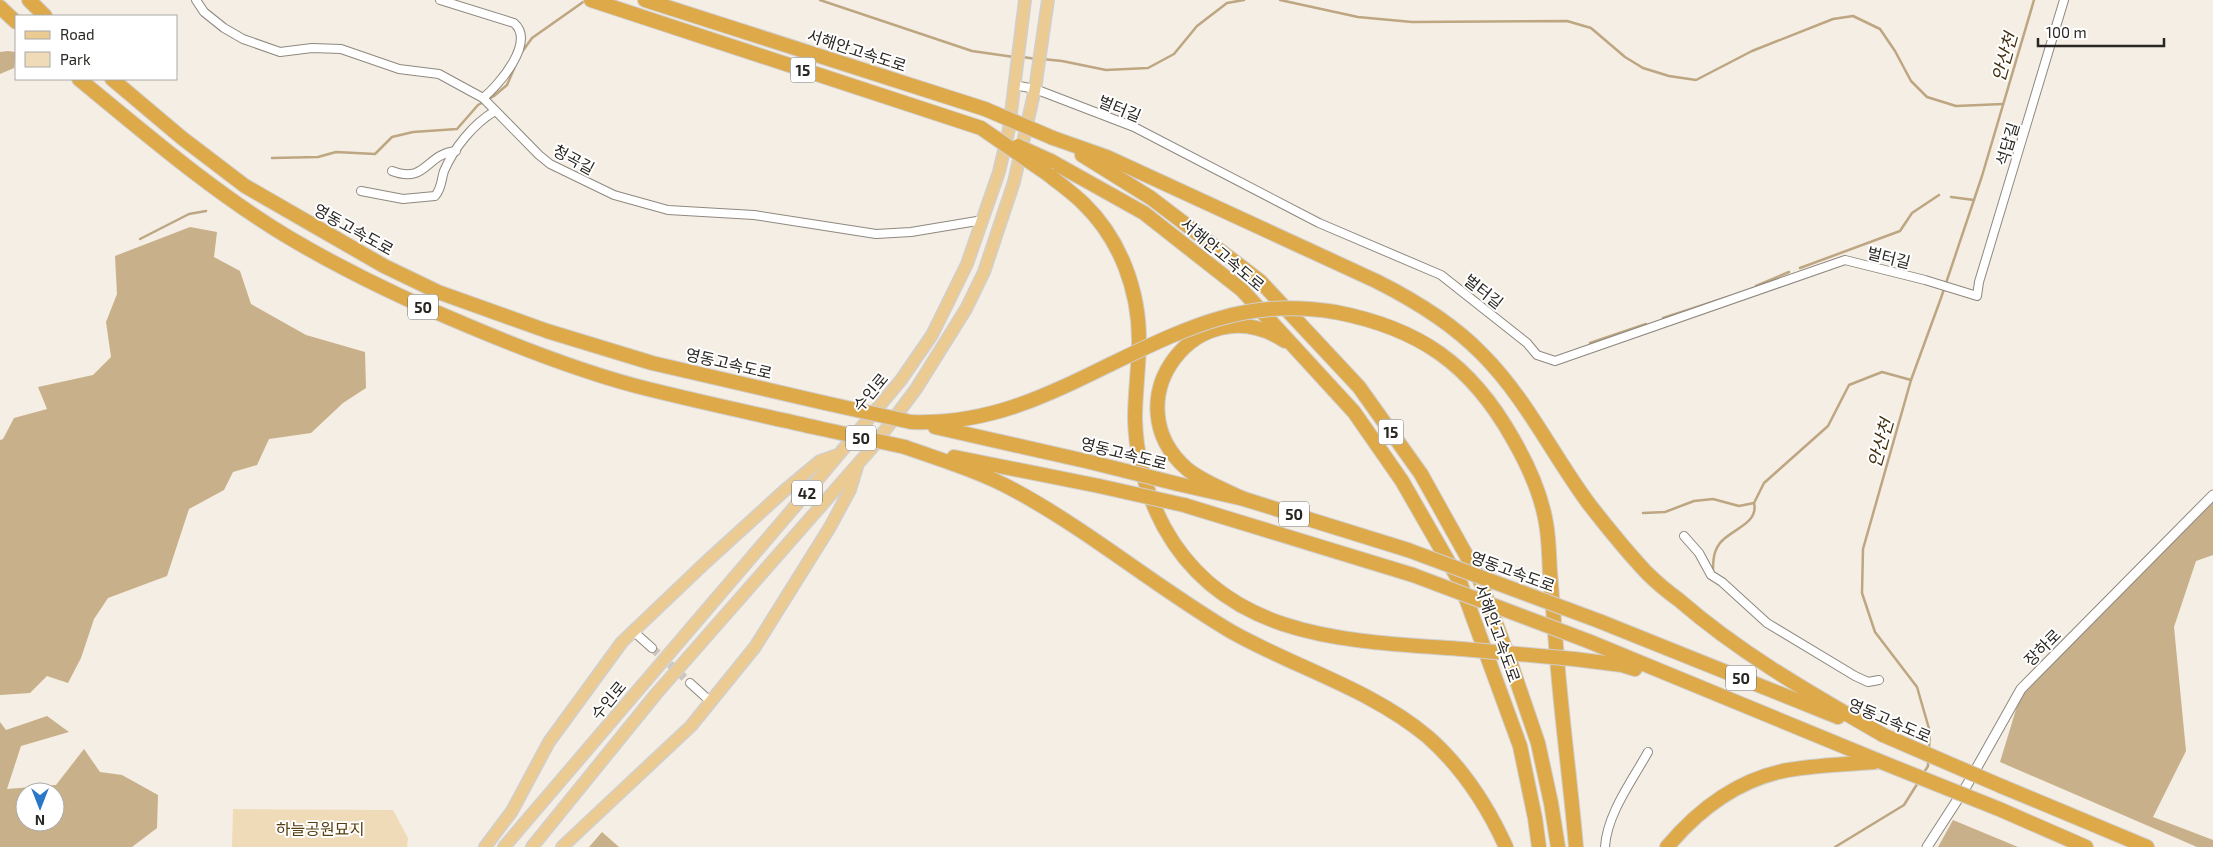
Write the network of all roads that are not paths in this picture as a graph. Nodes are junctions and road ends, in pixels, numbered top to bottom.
1 (29, 0) edge
2 (196, 0) edge
3 (440, 0) edge
4 (591, 0) edge
5 (645, 0) edge
6 (1025, 0) edge
7 (1048, 0) edge
8 (2064, 0) edge
9 (0, 7) edge
10 (44, 15) edge
11 (15, 21) edge
12 (80, 80) edge
13 (113, 80) edge
14 (1015, 80) junction
15 (1036, 84) junction
16 (483, 98) junction
17 (495, 111) junction
18 (1053, 138) junction
19 (456, 151) junction
20 (1050, 168) junction
21 (392, 171) dead end
22 (361, 191) dead end
23 (983, 220) junction
24 (1974, 295) joint
25 (1296, 349) junction
26 (911, 422) junction
27 (905, 447) junction
28 (839, 455) junction
29 (859, 461) junction
30 (2213, 495) edge
31 (1244, 499) junction
32 (1684, 536) dead end
33 (633, 631) junction
34 (652, 648) tunnel mouth
35 (1879, 680) dead end
36 (1681, 681) junction
37 (690, 683) tunnel mouth
38 (711, 702) junction
39 (1883, 735) junction
40 (1648, 752) dead end
41 (1879, 761) junction
42 (485, 847) edge
43 (504, 847) edge
44 (532, 847) edge
45 (562, 847) edge
46 (1506, 847) edge
47 (1539, 847) edge
48 (1558, 847) edge
49 (1576, 847) edge
50 (1605, 847) edge
51 (1667, 847) edge
52 (1927, 847) edge
53 (2086, 847) edge
54 (2147, 847) edge

1 - 10 highway
2 - 16 street, 청곡길
3 - 16 street
4 - 20 highway, 서해안고속도로 / 15, bridge
5 - 18 highway, 서해안고속도로 / 15, bridge
6 - 14 main road, 수인로 / 42
7 - 15 main road, 수인로 / 42
8 - 24 street, 석답길
9 - 11 highway
12 - 27 highway, 50, bridge
13 - 26 highway, 영동고속도로 / 50, bridge
14 - 15 street, 벌터길
14 - 23 main road, 수인로 / 42
15 - 24 street, 벌터길
15 - 29 main road, 수인로 / 42
16 - 17 street, 청곡길
17 - 19 street
17 - 23 street, 청곡길
18 - 39 highway
18 - 48 highway, 서해안고속도로 / 15
19 - 21 street
19 - 22 street
20 - 25 highway, 서해안고속도로 / 15
20 - 36 highway, bridge
23 - 28 main road, 수인로 / 42
25 - 31 highway
25 - 47 highway, 서해안고속도로 / 15
26 - 31 highway, 영동고속도로 / 50, bridge
26 - 49 highway, bridge
27 - 36 highway, 50, bridge
27 - 46 highway
28 - 33 main road
28 - 43 main road, 수인로 / 42
29 - 38 main road
29 - 44 main road, 수인로 / 42
30 - 52 street, 장하로
31 - 39 highway, 영동고속도로 / 50, bridge
32 - 35 street
33 - 34 street
33 - 42 main road
36 - 41 highway, 50
37 - 38 street
38 - 45 main road
39 - 54 highway, 영동고속도로 / 50, bridge
40 - 50 street
41 - 51 highway
41 - 53 highway, 50, bridge

